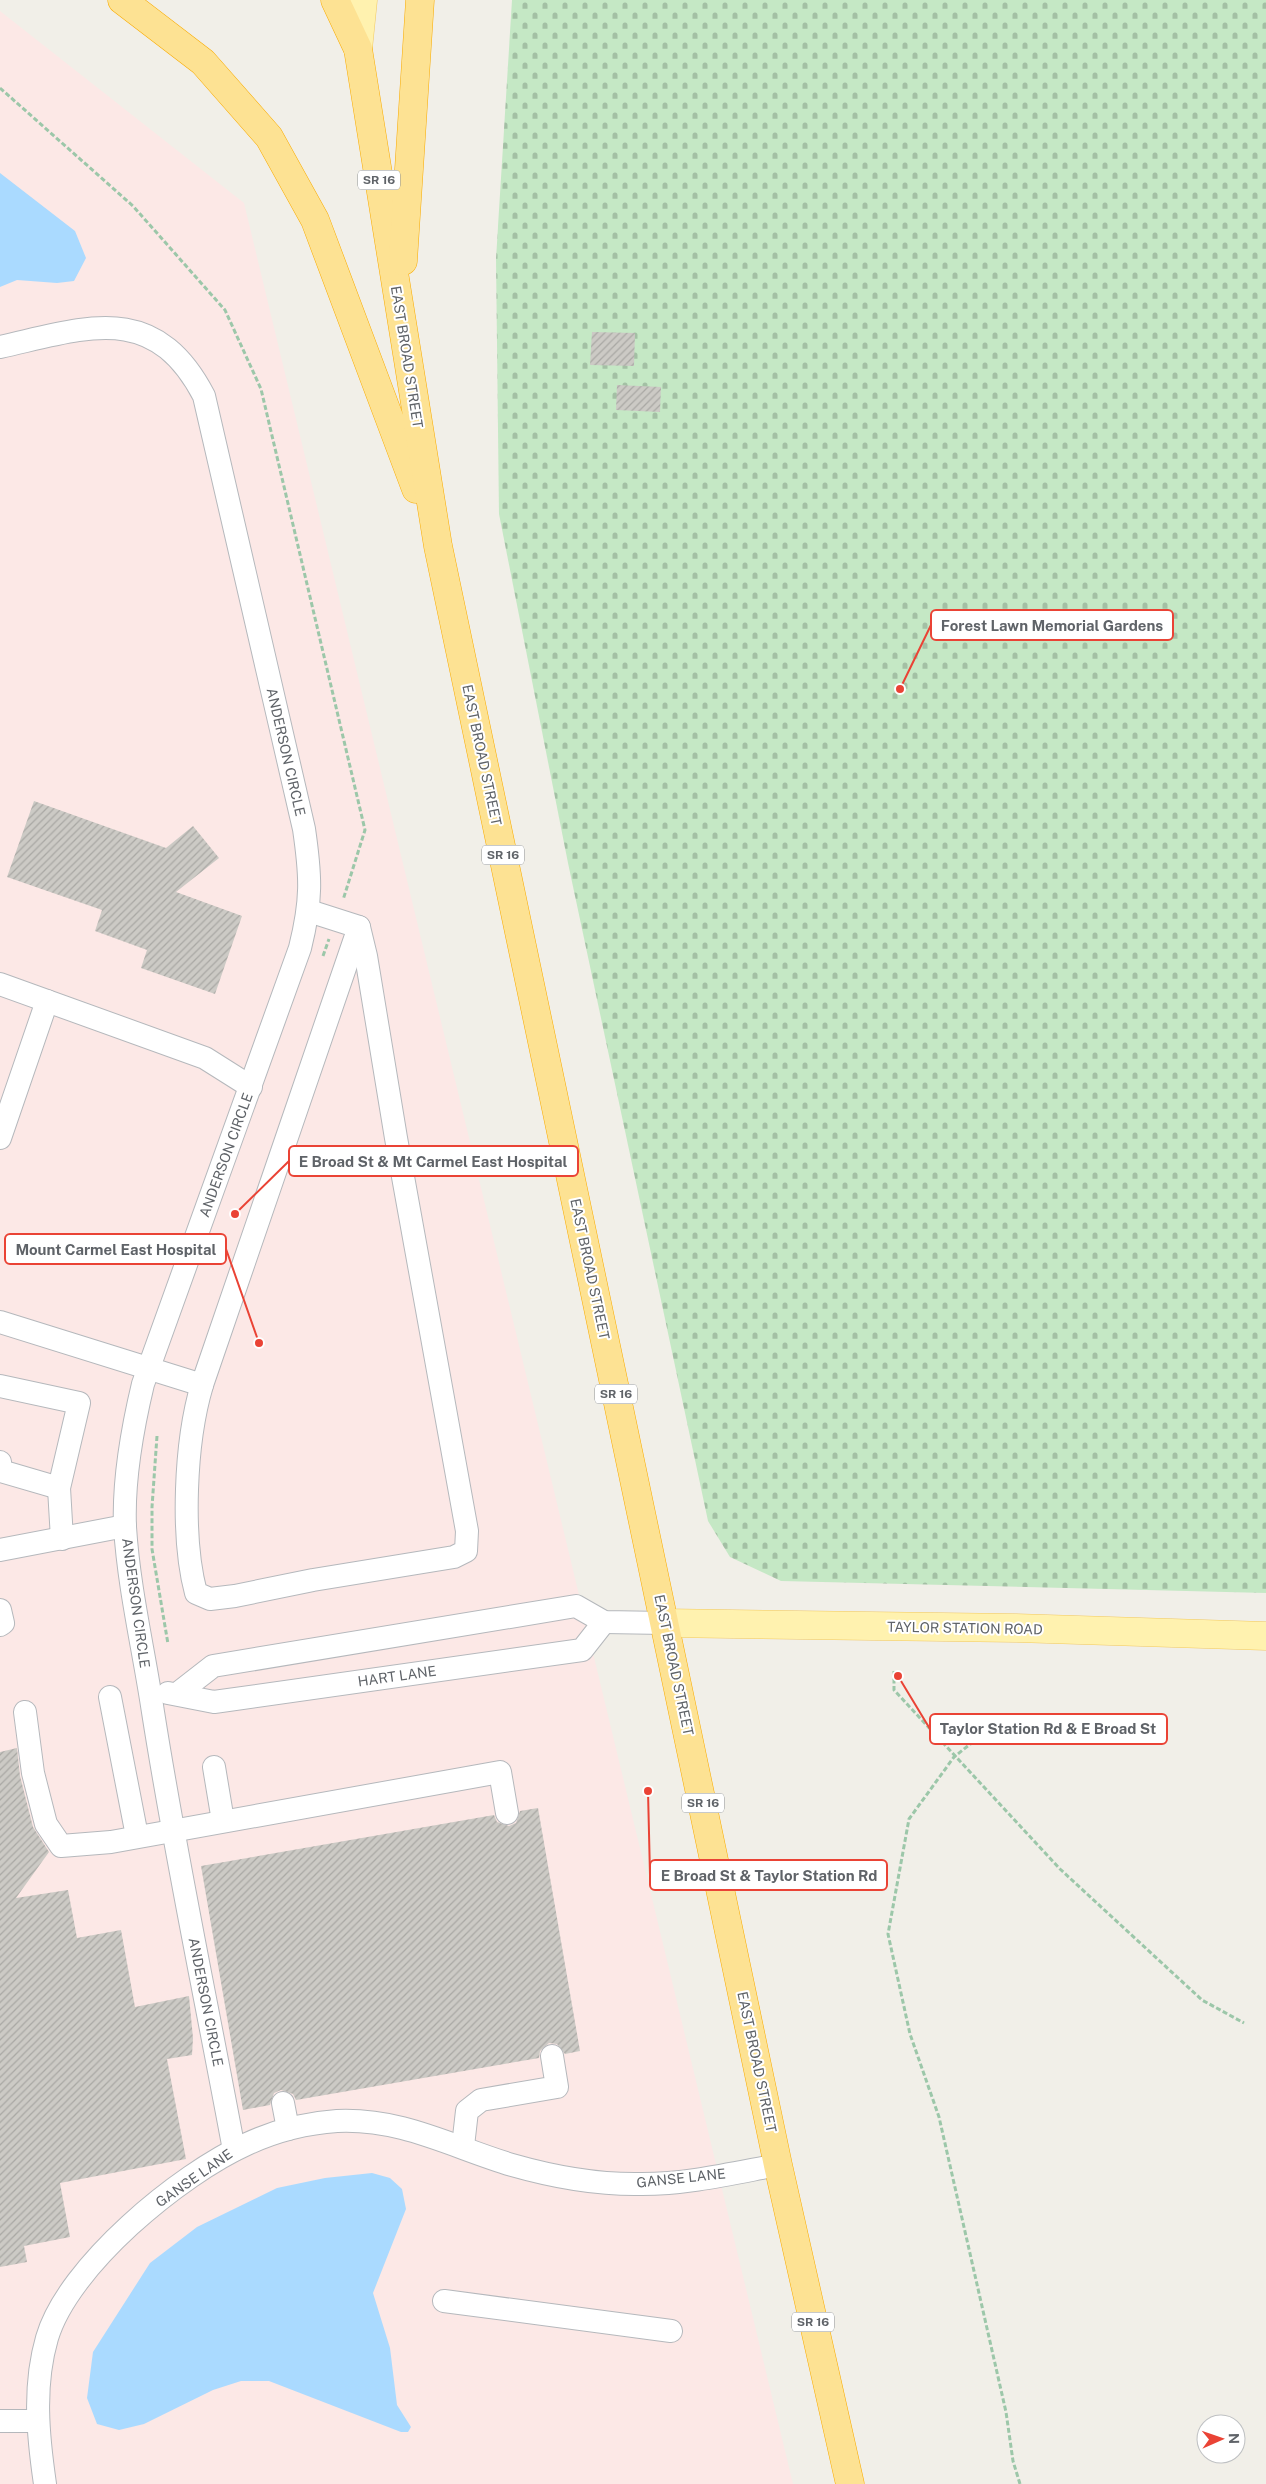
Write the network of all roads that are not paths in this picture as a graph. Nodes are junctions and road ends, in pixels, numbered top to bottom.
1 (122, 0) edge
2 (335, 0) edge
3 (362, 0) edge
4 (420, 0) edge
5 (358, 48) junction
6 (399, 312) junction
7 (0, 347) edge
8 (438, 546) junction
9 (309, 911) junction
10 (359, 927) junction
11 (0, 984) edge
12 (47, 1001) junction
13 (251, 1087) junction
14 (0, 1138) edge
15 (0, 1322) edge
16 (148, 1369) junction
17 (0, 1386) edge
18 (202, 1386) junction
19 (0, 1462) edge
20 (59, 1488) junction
21 (125, 1526) junction
22 (62, 1539) junction
23 (0, 1550) edge
24 (0, 1610) edge
25 (604, 1622) junction
26 (665, 1623) junction
27 (0, 1626) edge
28 (1266, 1636) edge
29 (150, 1690) junction
30 (177, 1694) junction
31 (110, 1697) dead end
32 (25, 1712) dead end
33 (214, 1767) dead end
34 (507, 1813) dead end
35 (223, 1821) junction
36 (171, 1829) junction
37 (137, 1836) junction
38 (552, 2056) dead end
39 (283, 2102) dead end
40 (288, 2129) junction
41 (463, 2146) junction
42 (234, 2150) junction
43 (778, 2165) junction
44 (444, 2302) dead end
45 (671, 2331) dead end
46 (0, 2421) edge
47 (38, 2421) junction
48 (45, 2484) edge
49 (850, 2484) edge

1 - 8 highway
2 - 5 highway, EAST BROAD STREET / SR 16
3 - 5 main road, EAST BROAD STREET / SR 16
4 - 6 highway
5 - 6 highway, EAST BROAD STREET / SR 16
6 - 8 highway, EAST BROAD STREET / SR 16
7 - 9 street, ANDERSON CIRCLE
8 - 26 highway, EAST BROAD STREET / SR 16
9 - 10 street
9 - 13 street, ANDERSON CIRCLE
10 - 18 street
10 - 18 street
11 - 12 street
12 - 13 street
12 - 14 street
13 - 16 street, ANDERSON CIRCLE
15 - 16 street
16 - 18 street
16 - 21 street, ANDERSON CIRCLE
17 - 20 street
19 - 20 street
20 - 22 street
21 - 22 street
21 - 29 street, ANDERSON CIRCLE
22 - 23 street
24 - 27 street
25 - 26 street
25 - 30 street, HART LANE
25 - 30 street
26 - 28 main road, TAYLOR STATION ROAD
26 - 43 highway, EAST BROAD STREET / SR 16
29 - 30 street, HART LANE
29 - 36 street, ANDERSON CIRCLE
31 - 37 street
32 - 37 street
33 - 35 street
34 - 35 street
35 - 36 street
36 - 37 street
36 - 42 street, ANDERSON CIRCLE
38 - 41 street
39 - 40 street
40 - 41 street, GANSE LANE
40 - 42 street, GANSE LANE
41 - 43 street, GANSE LANE
42 - 47 street, GANSE LANE
43 - 49 highway, EAST BROAD STREET / SR 16
44 - 45 street
46 - 47 street
47 - 48 street, GANSE LANE

